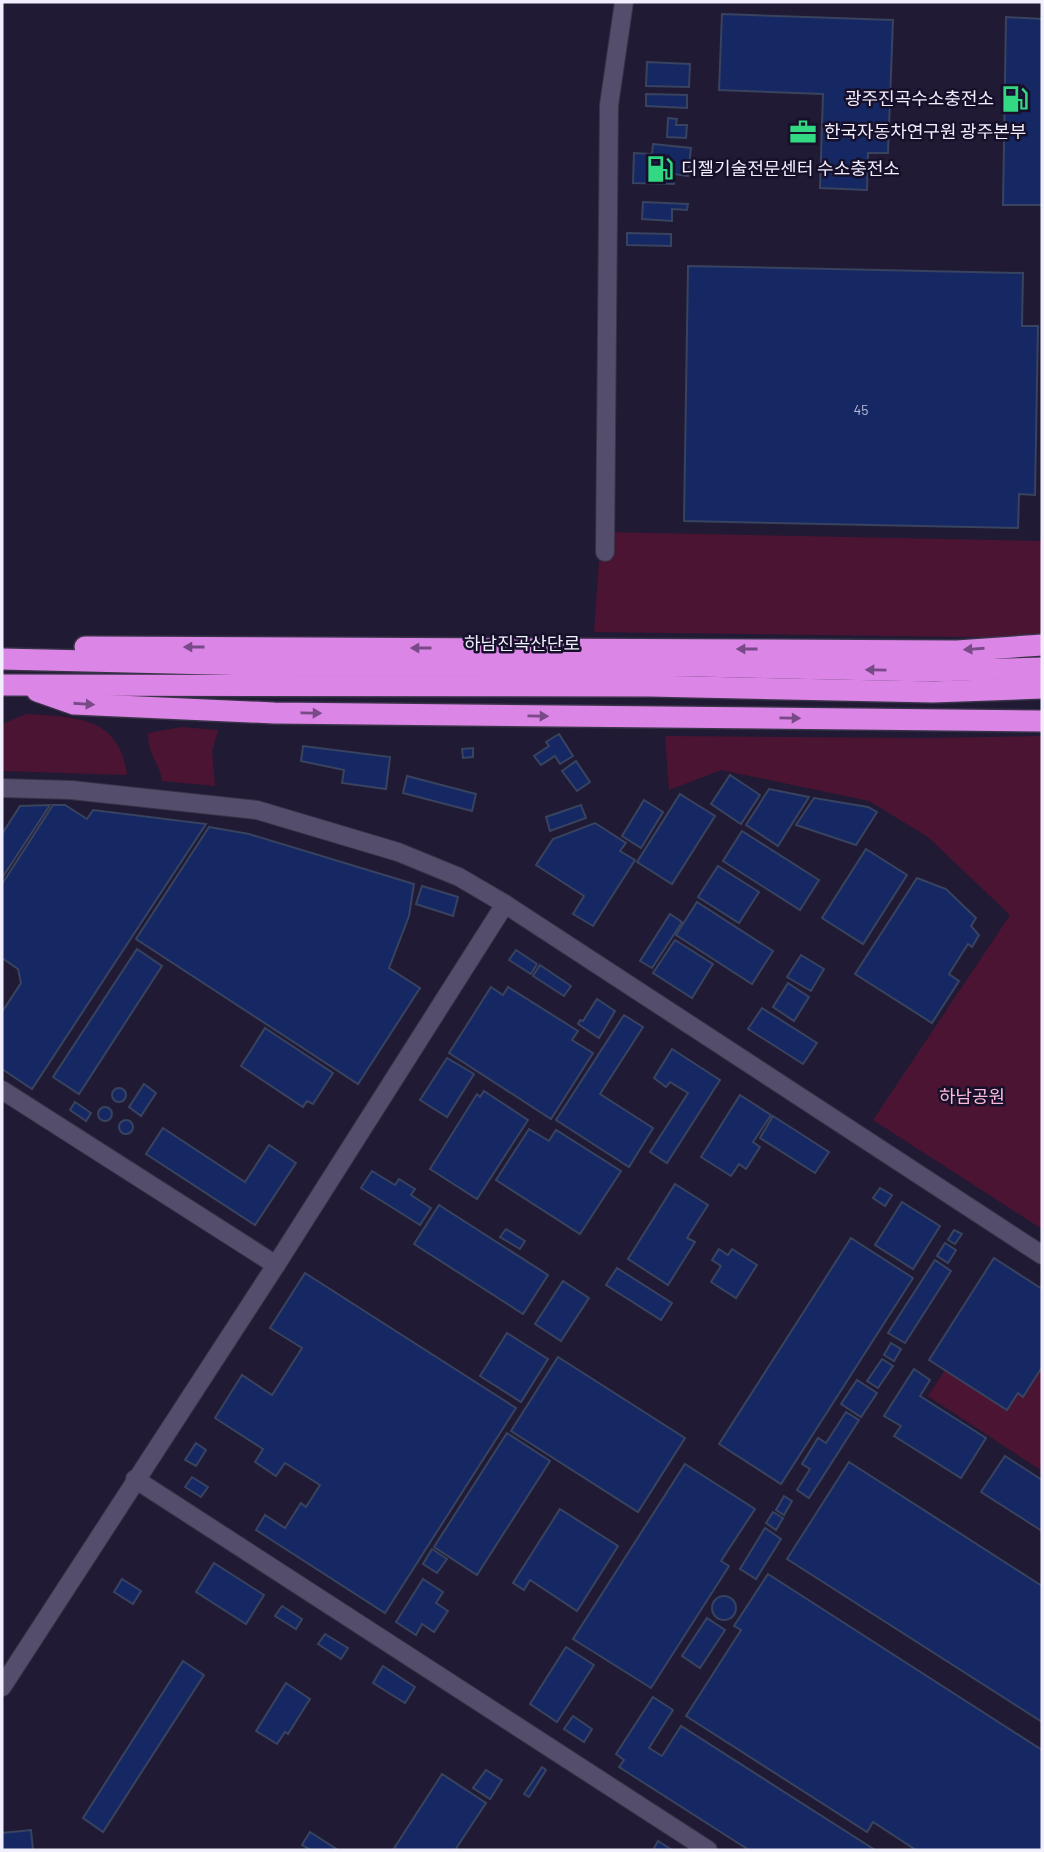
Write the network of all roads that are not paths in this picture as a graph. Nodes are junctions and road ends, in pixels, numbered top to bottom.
1 (624, 2) edge
2 (605, 552) dead end
3 (1042, 645) edge
4 (3, 659) edge
5 (1042, 668) edge
6 (649, 676) junction
7 (8, 685) edge
8 (1042, 688) edge
9 (1042, 721) edge
10 (2, 788) edge
11 (505, 904) junction
12 (2, 1090) edge
13 (1042, 1255) edge
14 (276, 1265) junction
15 (135, 1479) junction
16 (2, 1687) edge
17 (708, 1850) edge

1 - 2 street
3 -> 4 highway
4 - 6 highway, 하남진곡산단로
5 -> 6 highway, 하남진곡산단로
6 - 7 highway, 하남진곡산단로
6 - 8 highway, 하남진곡산단로
7 -> 9 highway
10 - 11 street
11 - 13 street
11 - 14 street
12 - 14 street
14 - 15 street
15 - 16 street
15 - 17 street

